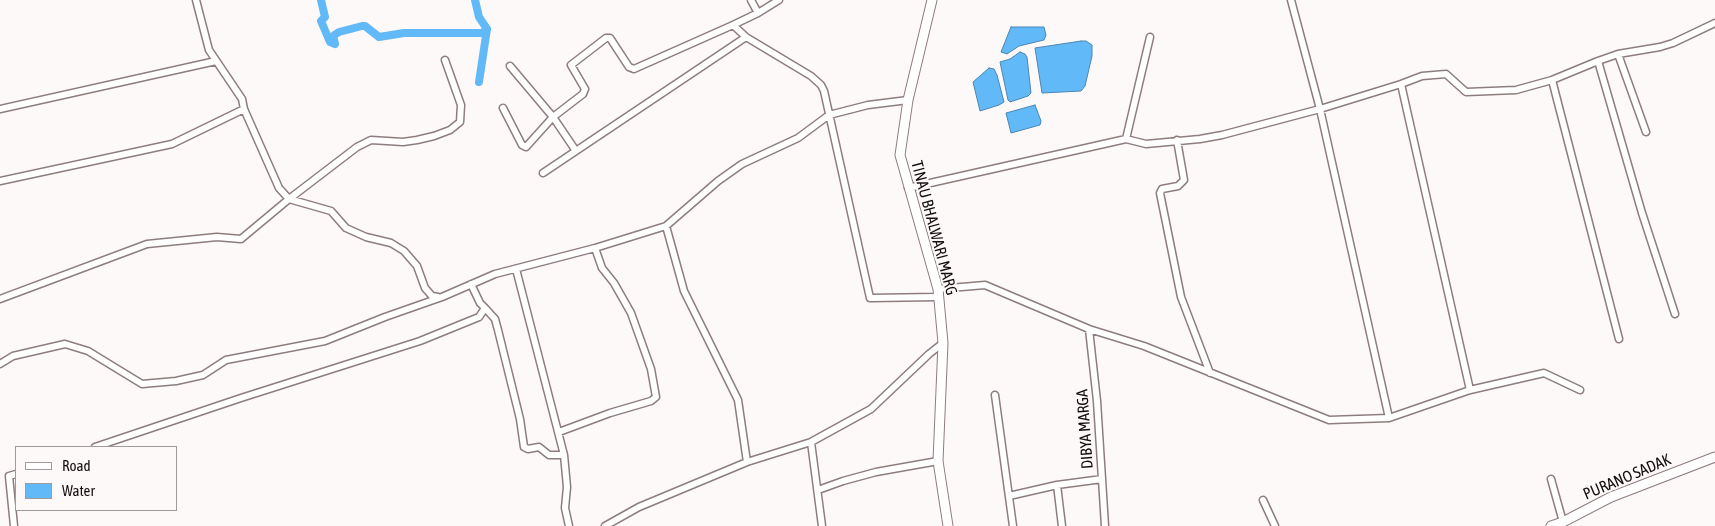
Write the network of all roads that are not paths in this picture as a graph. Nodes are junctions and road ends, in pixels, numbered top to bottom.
1 (196, 0) edge
2 (751, 0) edge
3 (779, 0) edge
4 (932, 0) edge
5 (1291, 0) edge
6 (758, 13) junction
7 (1715, 23) edge
8 (733, 25) junction
9 (1150, 36) dead end
10 (746, 37) junction
11 (1618, 54) junction
12 (446, 60) dead end
13 (216, 61) junction
14 (1598, 61) junction
15 (510, 66) dead end
16 (1552, 80) junction
17 (1401, 84) junction
18 (908, 100) junction
19 (503, 108) dead end
20 (0, 109) edge
21 (244, 109) junction
22 (1320, 109) junction
23 (829, 115) junction
24 (553, 117) junction
25 (1646, 132) dead end
26 (1126, 139) junction
27 (1177, 140) junction
28 (576, 151) junction
29 (543, 174) dead end
30 (0, 181) edge
31 (908, 188) junction
32 (289, 199) junction
33 (666, 226) junction
34 (595, 248) junction
35 (516, 269) junction
36 (471, 284) junction
37 (938, 293) junction
38 (442, 297) junction
39 (0, 299) edge
40 (485, 308) junction
41 (1676, 314) dead end
42 (1089, 329) junction
43 (1619, 339) dead end
44 (943, 343) junction
45 (0, 364) edge
46 (1210, 373) junction
47 (1470, 390) junction
48 (1580, 390) dead end
49 (995, 395) dead end
50 (1389, 418) junction
51 (559, 432) junction
52 (811, 442) junction
53 (98, 446) edge
54 (564, 455) junction
55 (1715, 457) edge
56 (938, 461) junction
57 (747, 462) junction
58 (15, 474) edge
59 (1551, 478) dead end
60 (1102, 479) junction
61 (1057, 485) junction
62 (818, 490) junction
63 (1009, 496) junction
64 (1263, 500) dead end
65 (1563, 522) junction
66 (14, 526) edge
67 (568, 526) edge
68 (604, 526) edge
69 (822, 526) edge
70 (948, 526) edge
71 (1013, 526) edge
72 (1062, 526) edge
73 (1105, 526) edge
74 (1275, 526) edge
75 (1551, 526) edge

1 - 13 street
2 - 6 street
3 - 6 street
4 - 18 street, TINAU BHALWARI MARG
5 - 22 street
6 - 8 street
7 - 11 street
8 - 10 street
8 - 24 street
9 - 26 street
10 - 23 street
10 - 28 street
11 - 14 street
11 - 25 street
12 - 32 street
13 - 20 street
13 - 21 street
14 - 16 street
14 - 41 street
15 - 24 street
16 - 17 street
16 - 43 street
17 - 22 street
17 - 47 street
18 - 23 street
18 - 31 street, TINAU BHALWARI MARG
19 - 24 street
21 - 30 street
21 - 32 street
22 - 27 street
22 - 50 street
23 - 33 street
23 - 37 street
24 - 28 street
26 - 27 street
26 - 31 street
27 - 46 street
28 - 29 street
31 - 37 street, TINAU BHALWARI MARG
32 - 38 street
32 - 39 street
33 - 34 street
33 - 57 street
34 - 35 street
34 - 51 street
35 - 36 street
35 - 51 street
36 - 38 street
36 - 40 street
37 - 42 street
37 - 44 street, TINAU BHALWARI MARG
38 - 45 street
40 - 53 street
40 - 54 street
42 - 46 street
42 - 60 street, DIBYA MARGA
44 - 52 street
44 - 56 street, TINAU BHALWARI MARG
46 - 50 street
47 - 48 street
47 - 50 street
49 - 63 street
51 - 54 street
52 - 57 street
52 - 62 street
54 - 67 street
55 - 65 street, PURANO SADAK
56 - 62 street
56 - 70 street, TINAU BHALWARI MARG
57 - 68 street
58 - 66 street
59 - 65 street
60 - 61 street
60 - 73 street, DIBYA MARGA
61 - 63 street
61 - 72 street
62 - 69 street
63 - 71 street
64 - 74 street
65 - 75 street, PURANO SADAK

